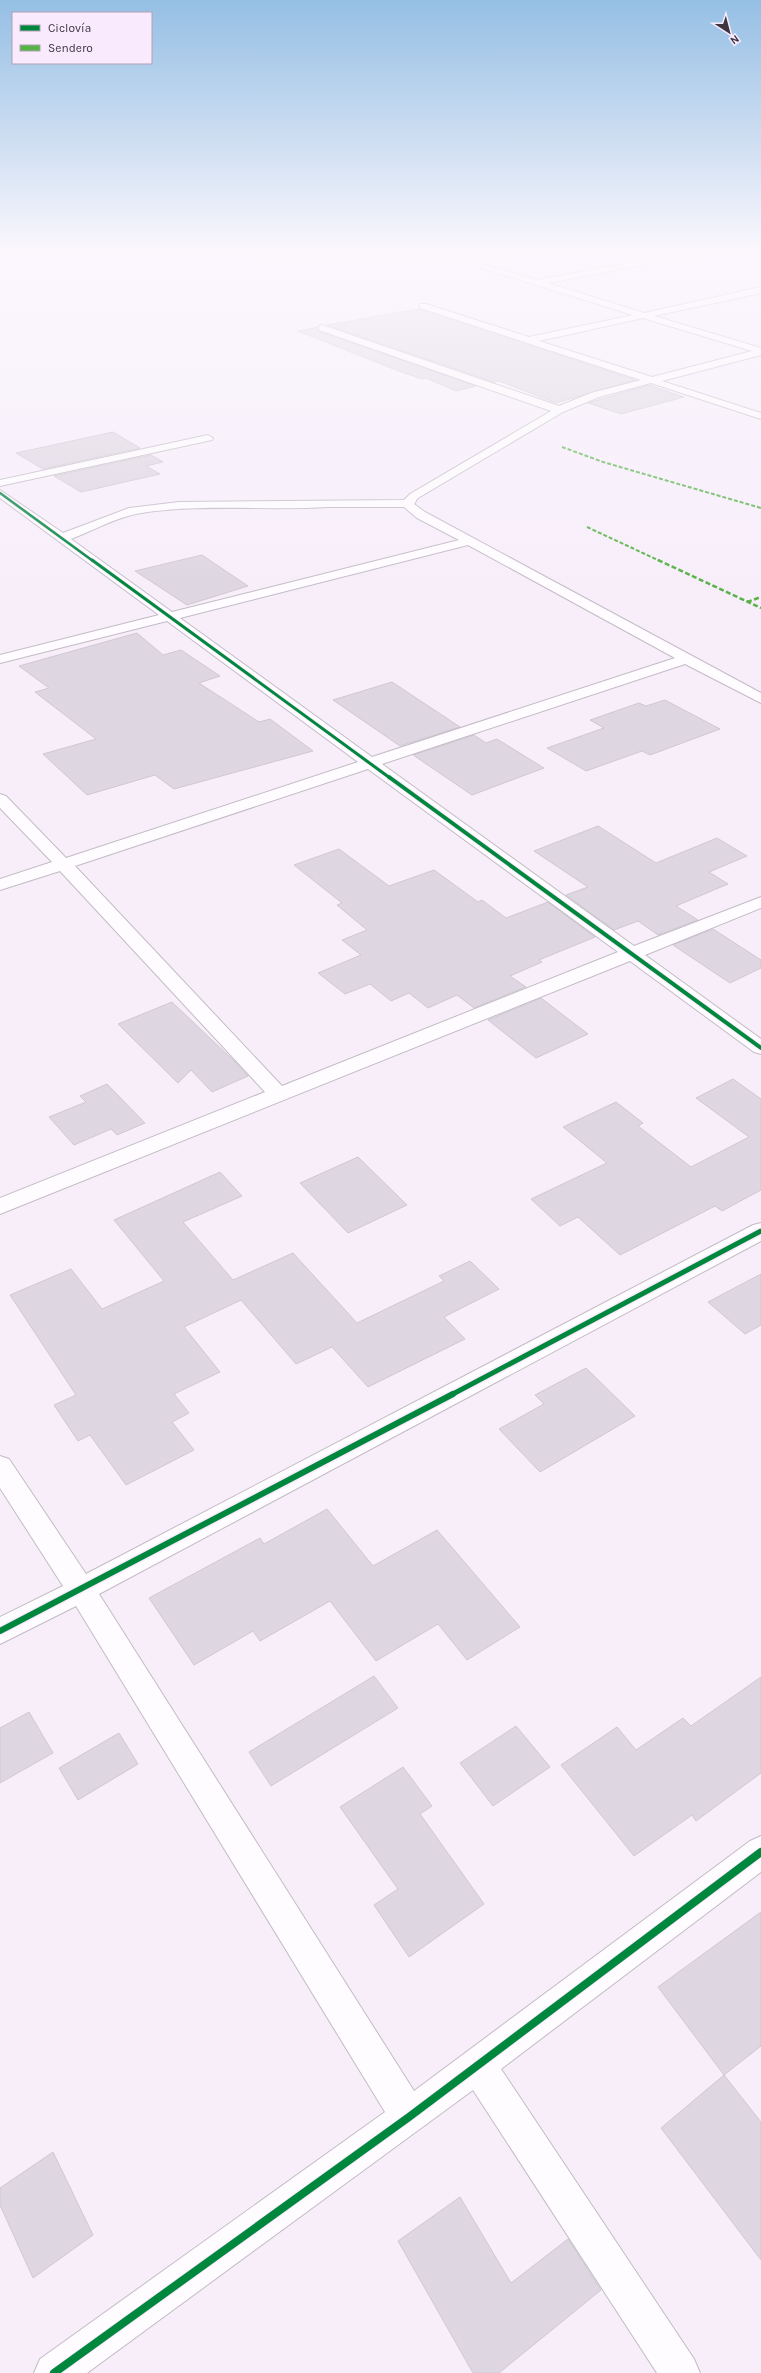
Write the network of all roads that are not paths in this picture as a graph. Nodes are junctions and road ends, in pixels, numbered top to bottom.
1 (422, 363) edge
2 (596, 363) edge
3 (718, 363) edge
4 (649, 380) junction
5 (559, 410) junction
6 (761, 416) edge
7 (208, 438) dead end
8 (0, 483) edge
9 (0, 493) edge
10 (406, 504) junction
11 (62, 538) junction
12 (471, 541) junction
13 (169, 617) junction
14 (0, 659) edge
15 (686, 659) junction
16 (761, 699) edge
17 (373, 764) junction
18 (0, 799) edge
19 (64, 865) junction
20 (0, 885) edge
21 (761, 902) edge
22 (631, 953) junction
23 (761, 1048) edge
24 (278, 1094) junction
25 (0, 1206) edge
26 (761, 1231) edge
27 (0, 1466) edge
28 (81, 1590) junction
29 (0, 1631) edge
30 (761, 1852) edge
31 (478, 2066) junction
32 (409, 2117) junction
33 (54, 2373) edge
34 (680, 2373) edge

1 - 5 street
2 - 4 street
3 - 4 street
4 - 5 street
4 - 6 street
5 - 10 street
7 - 8 street
9 - 11 street
10 - 11 street
10 - 12 street
11 - 13 street
12 - 13 street
12 - 15 street
13 - 14 street
13 - 17 street
15 - 16 street
15 - 17 street
17 - 19 street
17 - 22 street
18 - 19 street
19 - 20 street
19 - 24 street
21 - 22 street
22 - 23 street
22 - 24 street
24 - 25 street
26 - 28 street
27 - 28 street
28 - 29 street
28 - 32 street
30 - 31 street
31 - 32 street
31 - 34 street
32 - 33 street

